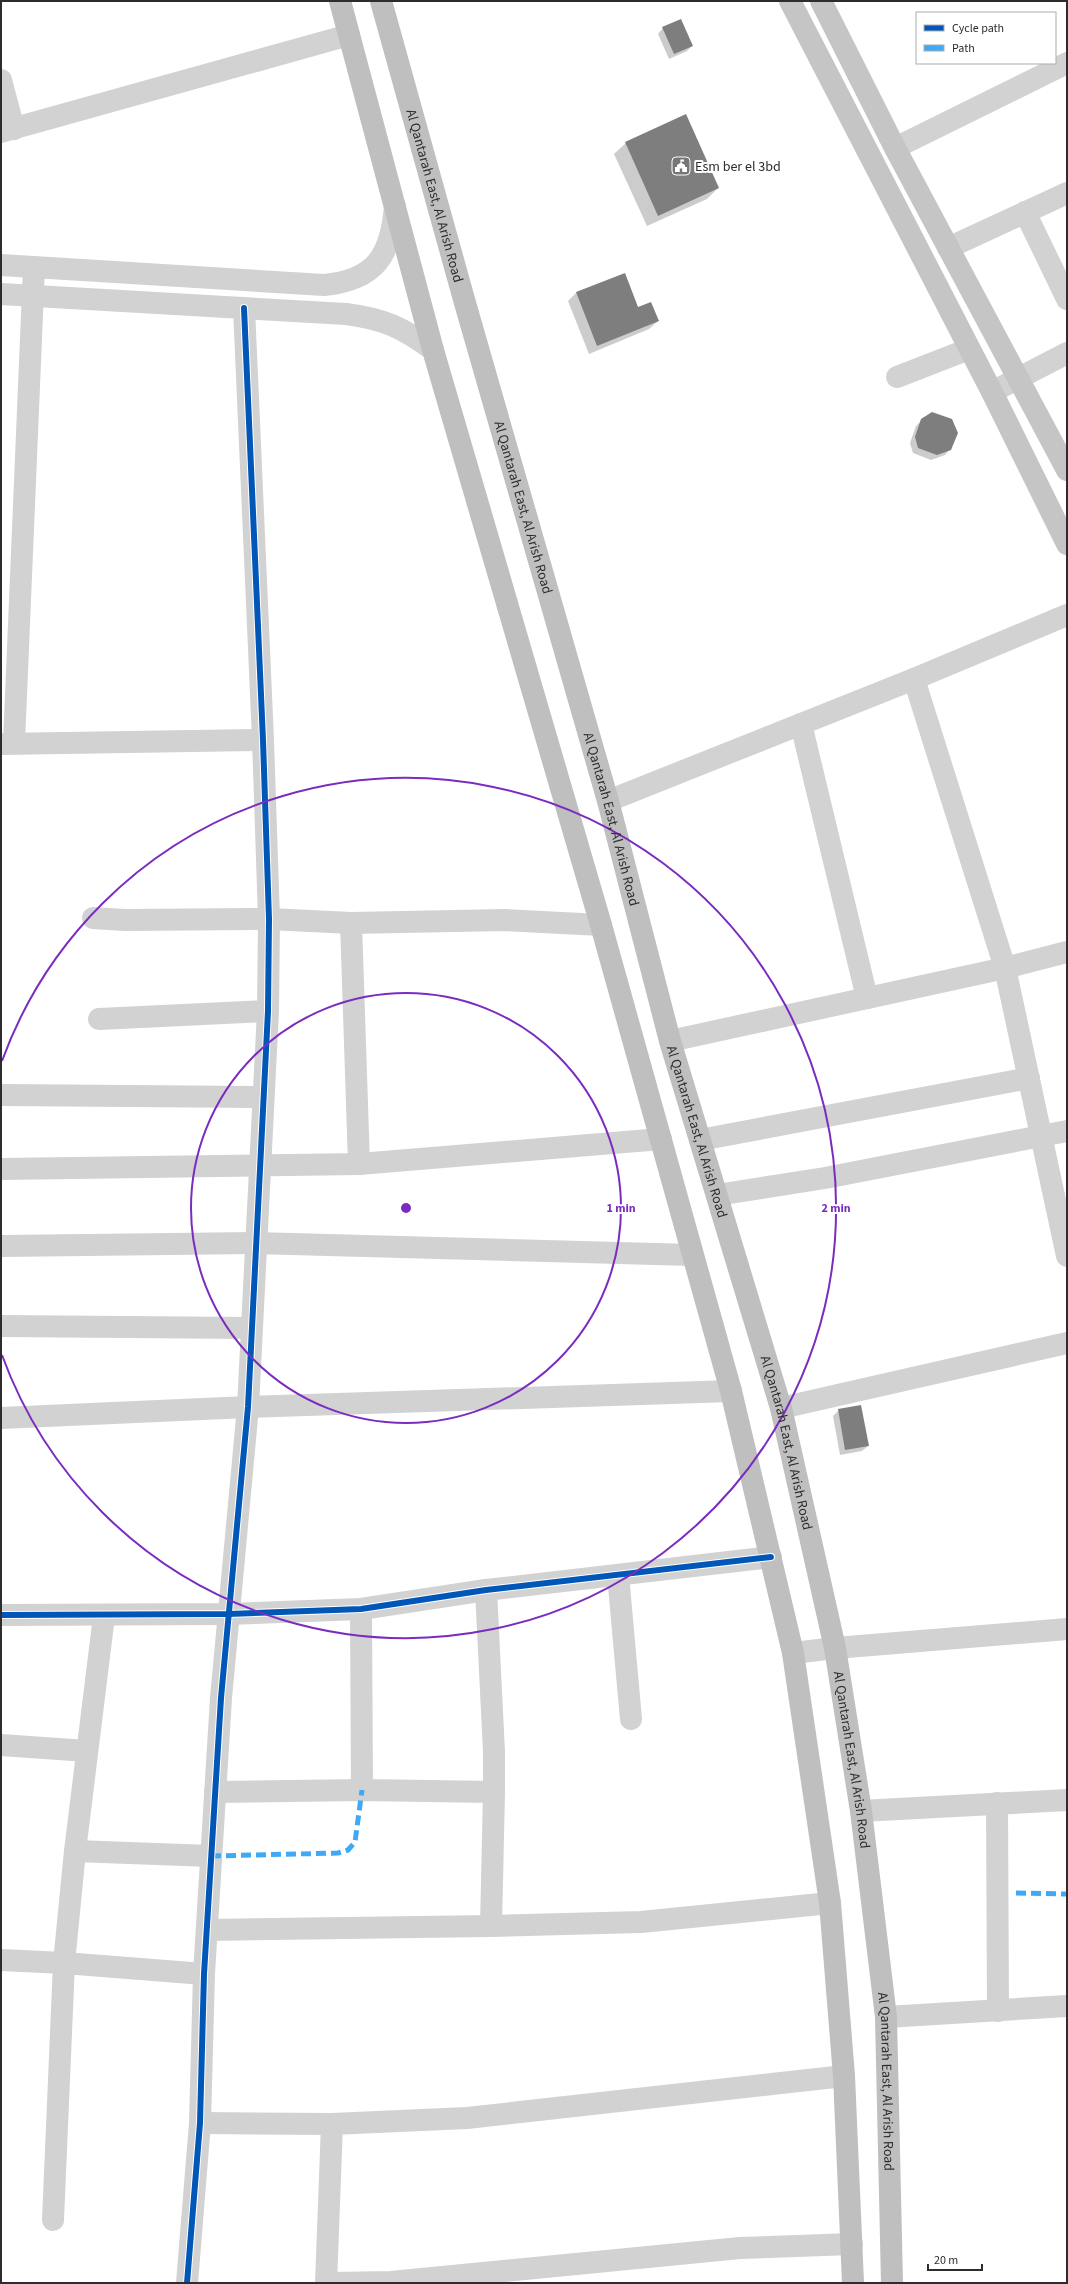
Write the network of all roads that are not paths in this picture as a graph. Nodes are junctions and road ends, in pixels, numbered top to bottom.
1 (340, 1) edge
2 (380, 1) edge
3 (790, 1) edge
4 (821, 1) edge
5 (349, 35) junction
6 (1067, 63) edge
7 (1, 80) edge
8 (8, 131) edge
9 (895, 148) junction
10 (1067, 193) edge
11 (395, 205) junction
12 (1025, 212) junction
13 (948, 248) junction
14 (1, 265) edge
15 (34, 267) junction
16 (1, 294) edge
17 (34, 296) junction
18 (1067, 299) edge
19 (244, 308) junction
20 (969, 348) junction
21 (433, 350) junction
22 (1067, 353) edge
23 (1018, 376) junction
24 (897, 377) dead end
25 (992, 392) junction
26 (1067, 470) edge
27 (1067, 544) edge
28 (1067, 615) edge
29 (914, 679) junction
30 (801, 724) junction
31 (263, 740) junction
32 (8, 743) edge
33 (608, 801) junction
34 (93, 918) dead end
35 (268, 919) junction
36 (351, 923) junction
37 (601, 925) junction
38 (1067, 952) edge
39 (1006, 968) junction
40 (867, 998) junction
41 (268, 1011) junction
42 (99, 1020) dead end
43 (670, 1041) junction
44 (1029, 1078) junction
45 (1, 1095) edge
46 (263, 1097) junction
47 (1067, 1131) edge
48 (1041, 1136) junction
49 (661, 1139) junction
50 (700, 1140) junction
51 (359, 1164) junction
52 (260, 1165) junction
53 (1, 1169) edge
54 (717, 1195) junction
55 (255, 1244) junction
56 (1066, 1244) edge
57 (1, 1246) edge
58 (692, 1255) junction
59 (1, 1326) edge
60 (251, 1328) junction
61 (1067, 1342) edge
62 (731, 1391) junction
63 (248, 1407) junction
64 (781, 1408) junction
65 (1, 1418) edge
66 (771, 1557) junction
67 (618, 1575) junction
68 (486, 1590) junction
69 (360, 1609) junction
70 (228, 1614) junction
71 (1, 1615) edge
72 (104, 1616) junction
73 (1067, 1629) edge
74 (835, 1648) junction
75 (793, 1653) junction
76 (631, 1719) dead end
77 (1, 1745) edge
78 (87, 1751) junction
79 (362, 1790) junction
80 (215, 1792) junction
81 (494, 1792) junction
82 (1067, 1800) edge
83 (997, 1804) junction
84 (861, 1811) junction
85 (75, 1851) junction
86 (211, 1856) junction
87 (830, 1903) junction
88 (491, 1926) junction
89 (208, 1930) junction
90 (1, 1960) edge
91 (64, 1963) junction
92 (204, 1974) junction
93 (1067, 2006) edge
94 (998, 2011) junction
95 (886, 2017) junction
96 (844, 2076) junction
97 (200, 2123) junction
98 (332, 2124) junction
99 (53, 2220) dead end
100 (852, 2244) junction
101 (528, 2276) edge
102 (391, 2282) edge
103 (187, 2283) edge
104 (326, 2283) edge
105 (332, 2283) edge
106 (853, 2283) edge
107 (892, 2283) edge

1 - 5 highway
2 - 33 highway, Al Qantarah East, Al Arish Road
3 - 20 main road
4 - 9 main road
5 - 8 street
5 - 11 highway
6 - 9 street
7 - 8 street
9 - 13 main road
10 - 12 street
11 - 15 street
11 - 21 highway
12 - 13 street
12 - 18 street
13 - 23 main road
14 - 15 street
15 - 17 street
16 - 17 street
17 - 19 street
17 - 32 street
19 - 21 street
19 - 31 street
20 - 24 street
20 - 25 main road
21 - 37 highway
22 - 23 street
23 - 25 street
23 - 26 main road
25 - 27 main road
28 - 29 street
29 - 30 street
29 - 39 street
30 - 33 street
30 - 40 street
31 - 32 street
31 - 35 street
33 - 43 highway, Al Qantarah East, Al Arish Road
34 - 35 street
35 - 36 street
35 - 41 street
36 - 37 street
36 - 51 street
37 - 49 highway
38 - 39 street
39 - 40 street
39 - 44 street
40 - 43 street
41 - 42 street
41 - 46 street
43 - 50 highway, Al Qantarah East, Al Arish Road
44 - 48 street
44 - 50 street
45 - 46 street
46 - 52 street
47 - 48 street
48 - 54 street
48 - 56 street
49 - 51 street
49 - 58 highway
50 - 54 highway, Al Qantarah East, Al Arish Road
51 - 52 street
52 - 53 street
52 - 55 street
54 - 64 highway, Al Qantarah East, Al Arish Road
55 - 57 street
55 - 58 street
55 - 60 street
58 - 62 highway
59 - 60 street
60 - 63 street
61 - 64 street
62 - 63 street
62 - 66 highway
63 - 65 street
63 - 70 street
64 - 74 highway, Al Qantarah East, Al Arish Road
66 - 67 street
66 - 75 highway
67 - 68 street
67 - 76 street
68 - 69 street
68 - 81 street
69 - 70 street
69 - 79 street
70 - 72 street
70 - 80 street
71 - 72 street
72 - 78 street
73 - 74 street
74 - 75 street
74 - 84 highway, Al Qantarah East, Al Arish Road
75 - 87 highway
77 - 78 street
78 - 85 street
79 - 80 street
79 - 81 street
80 - 86 street
81 - 88 street
82 - 83 street
83 - 84 street
83 - 94 street
84 - 95 highway, Al Qantarah East, Al Arish Road
85 - 86 street
85 - 91 street
86 - 89 street
87 - 88 street
87 - 96 highway
88 - 89 street
89 - 92 street
90 - 91 street
91 - 92 street
91 - 99 street
92 - 97 street
93 - 94 street
94 - 95 street
95 - 107 highway, Al Qantarah East, Al Arish Road
96 - 98 street
96 - 100 highway
97 - 98 street
97 - 103 street
98 - 104 street
100 - 101 street
100 - 106 highway
101 - 102 street
102 - 105 street

